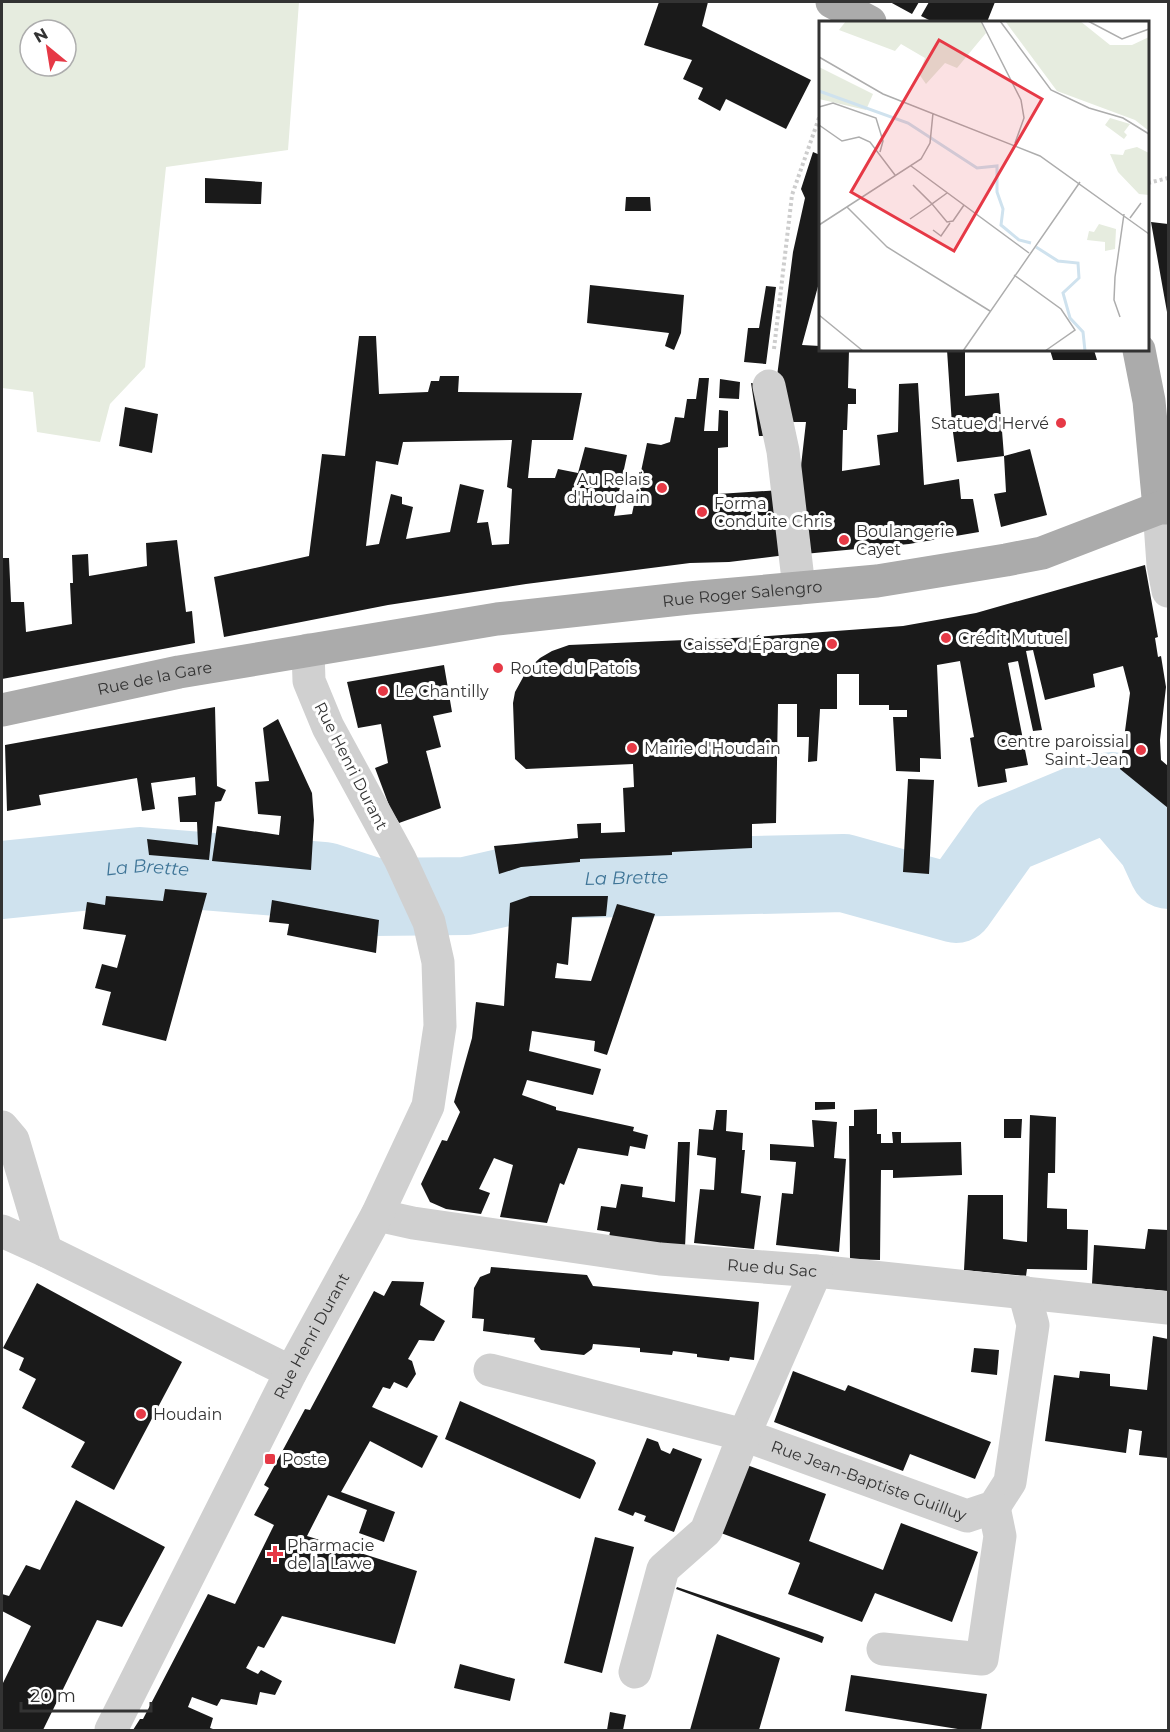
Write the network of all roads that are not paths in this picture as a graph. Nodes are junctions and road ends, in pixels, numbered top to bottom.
1 (832, 2) edge
2 (868, 21) edge
3 (1139, 351) edge
4 (769, 386) road end
5 (1164, 508) edge
6 (800, 588) junction
7 (1168, 591) edge
8 (308, 650) junction
9 (2, 710) edge
10 (2, 1127) edge
11 (377, 1215) junction
12 (2, 1232) edge
13 (46, 1251) junction
14 (816, 1270) junction
15 (1024, 1292) junction
16 (1168, 1308) edge
17 (490, 1370) dead end
18 (291, 1372) junction
19 (744, 1435) junction
20 (994, 1507) junction
21 (883, 1649) dead end
22 (634, 1672) dead end
23 (111, 1731) edge

1 - 2 main road
3 - 5 main road
4 - 6 street
5 - 6 main road, Rue Roger Salengro
5 - 7 street
6 - 8 main road, Rue Roger Salengro
8 - 9 main road, Rue de la Gare
8 - 11 street, Rue Henri Durant
10 - 13 street
11 - 14 street, Rue du Sac
11 - 18 street, Rue Henri Durant
12 - 13 street
13 - 18 street
14 - 15 street, Rue du Sac
14 - 19 street
15 - 16 street, Rue du Sac
15 - 20 street
17 - 19 street, Rue Jean-Baptiste Guilluy
18 - 23 street, Rue Henri Durant
19 - 20 street, Rue Jean-Baptiste Guilluy
19 - 22 street
20 - 21 street

